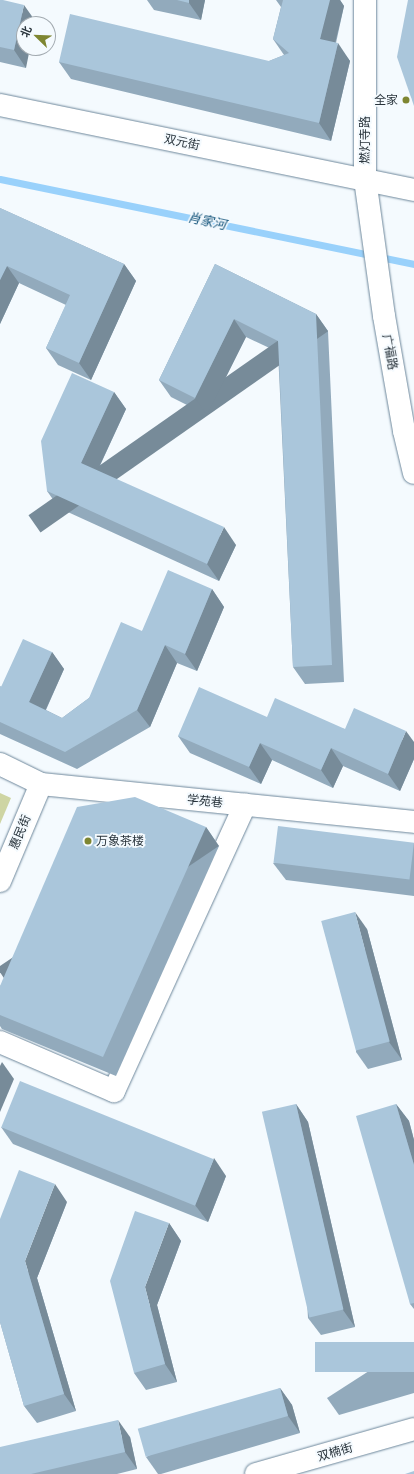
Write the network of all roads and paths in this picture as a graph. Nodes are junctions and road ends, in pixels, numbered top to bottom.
1 (364, 0) edge
2 (0, 105) edge
3 (365, 179) junction
4 (414, 190) edge
5 (372, 231) joint
6 (414, 473) edge
7 (0, 764) edge
8 (41, 784) junction
9 (244, 805) junction
10 (414, 822) edge
11 (0, 881) edge
12 (0, 1042) edge
13 (414, 1429) edge
14 (256, 1474) edge

1 - 3 street, 燃灯寺路
2 - 3 street, 双元街
3 - 4 street, 双元街
3 - 5 street, 燃灯寺路
5 - 6 street, 广福路
7 - 8 street, 学苑巷
8 - 9 street, 学苑巷
8 - 11 street, 惠民街
9 - 10 street, 学苑巷
9 - 12 street
13 - 14 street, 双楠街

